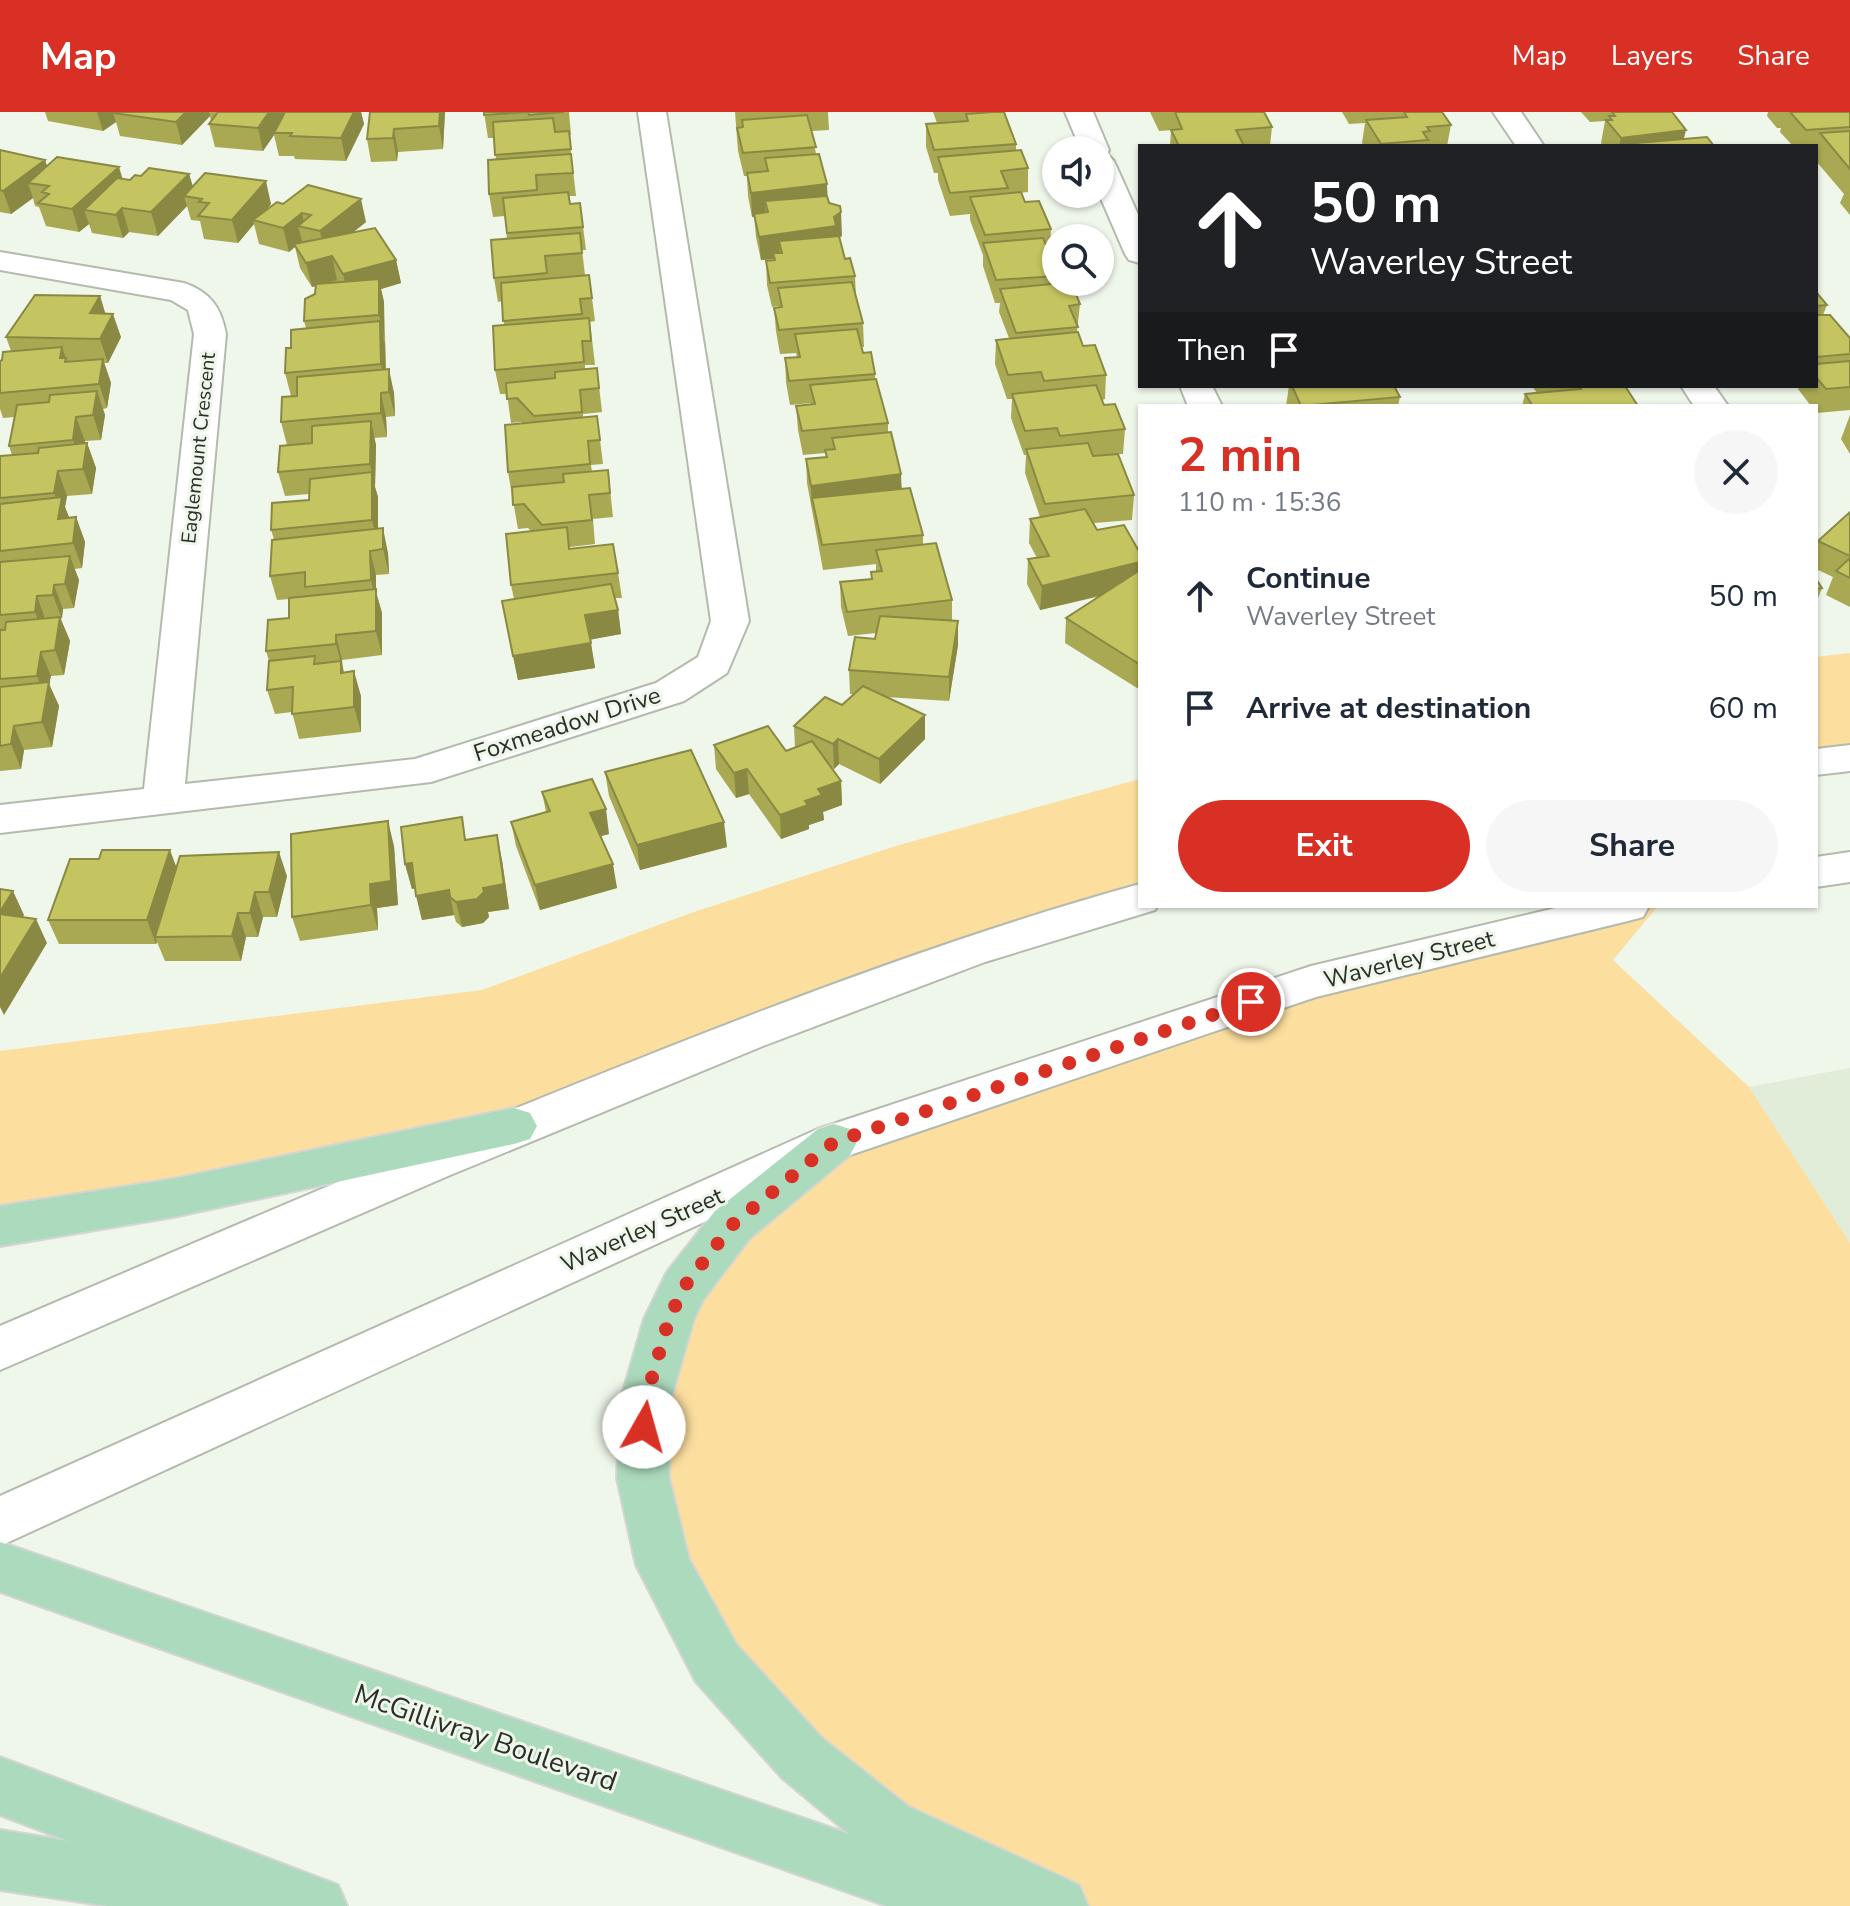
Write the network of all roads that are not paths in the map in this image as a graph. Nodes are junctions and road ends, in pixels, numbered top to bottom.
1 (652, 112) edge
2 (1079, 112) edge
3 (1507, 112) edge
4 (1089, 136) edge
5 (1529, 144) edge
6 (1114, 194) edge
7 (1138, 249) edge
8 (0, 261) edge
9 (1850, 758) edge
10 (1818, 762) edge
11 (163, 801) junction
12 (0, 819) edge
13 (1850, 867) edge
14 (1818, 872) edge
15 (1138, 900) edge
16 (1620, 908) edge
17 (514, 1126) junction
18 (834, 1142) junction
19 (0, 1226) edge
20 (0, 1349) edge
21 (0, 1522) edge
22 (0, 1567) edge
23 (0, 1786) edge
24 (0, 1860) edge
25 (299, 1906) edge
26 (317, 1906) edge
27 (972, 1906) edge
28 (1058, 1906) edge

1 - 11 street, Foxmeadow Drive
2 - 4 street
3 - 5 street
6 - 7 street
8 - 11 street, Eaglemount Crescent
9 - 10 street
11 - 12 street, Foxmeadow Drive
13 - 14 street
15 - 17 street
16 - 18 street, Waverley Street
17 - 19 main road
17 - 20 street
18 - 21 street, Waverley Street
18 - 28 main road
22 - 27 main road, McGillivray Boulevard
23 - 26 main road
24 - 25 main road

